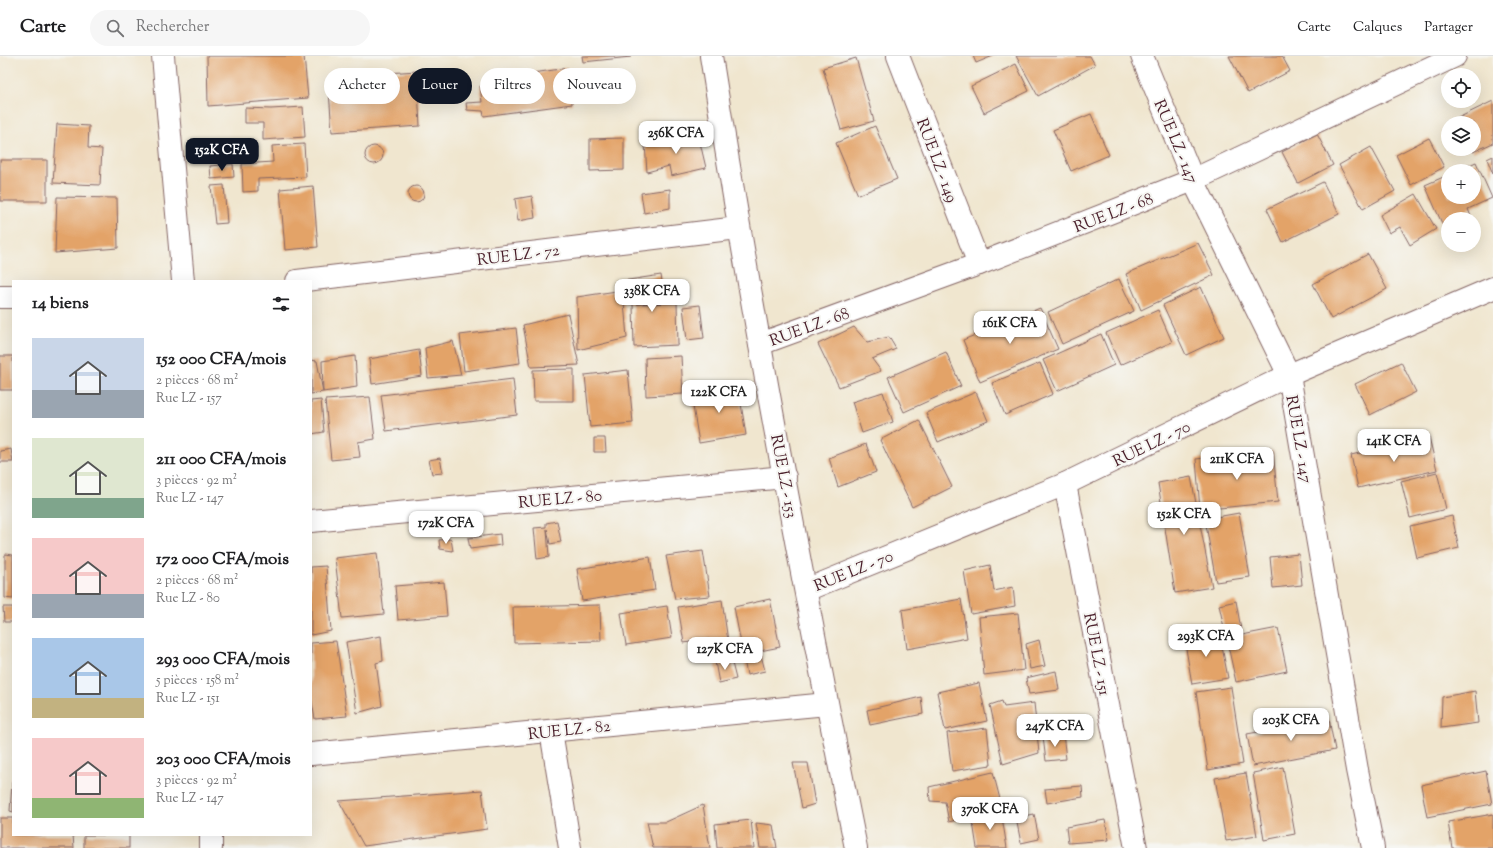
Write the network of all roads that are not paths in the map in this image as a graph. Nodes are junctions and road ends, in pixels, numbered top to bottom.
1 (163, 56) edge
2 (711, 56) edge
3 (898, 56) edge
4 (1142, 56) edge
5 (1455, 56) edge
6 (1193, 180) junction
7 (738, 228) junction
8 (979, 264) junction
9 (183, 280) edge
10 (305, 280) edge
11 (1493, 288) edge
12 (0, 297) edge
13 (12, 297) edge
14 (760, 344) junction
15 (1289, 375) junction
16 (785, 477) junction
17 (1065, 484) junction
18 (312, 521) edge
19 (806, 590) junction
20 (827, 704) junction
21 (551, 731) junction
22 (312, 754) edge
23 (211, 836) edge
24 (211, 848) edge
25 (570, 848) edge
26 (856, 848) edge
27 (1136, 848) edge
28 (1373, 848) edge

1 - 9 street
2 - 7 street, RUE LZ - 153
3 - 8 street, RUE LZ - 149
4 - 6 street, RUE LZ - 147
5 - 6 street, RUE LZ - 68
6 - 8 street, RUE LZ - 68
6 - 15 street, RUE LZ - 147
7 - 10 street, RUE LZ - 72
7 - 14 street, RUE LZ - 153
8 - 14 street, RUE LZ - 68
11 - 15 street, RUE LZ - 70
12 - 13 street
14 - 16 street, RUE LZ - 153
15 - 17 street, RUE LZ - 70
15 - 28 street, RUE LZ - 147
16 - 18 street, RUE LZ - 80
16 - 19 street, RUE LZ - 153
17 - 19 street, RUE LZ - 70
17 - 27 street, RUE LZ - 151
19 - 20 street, RUE LZ - 153
20 - 21 street, RUE LZ - 82
20 - 26 street, RUE LZ - 153
21 - 22 street, RUE LZ - 82
21 - 25 street
23 - 24 street

